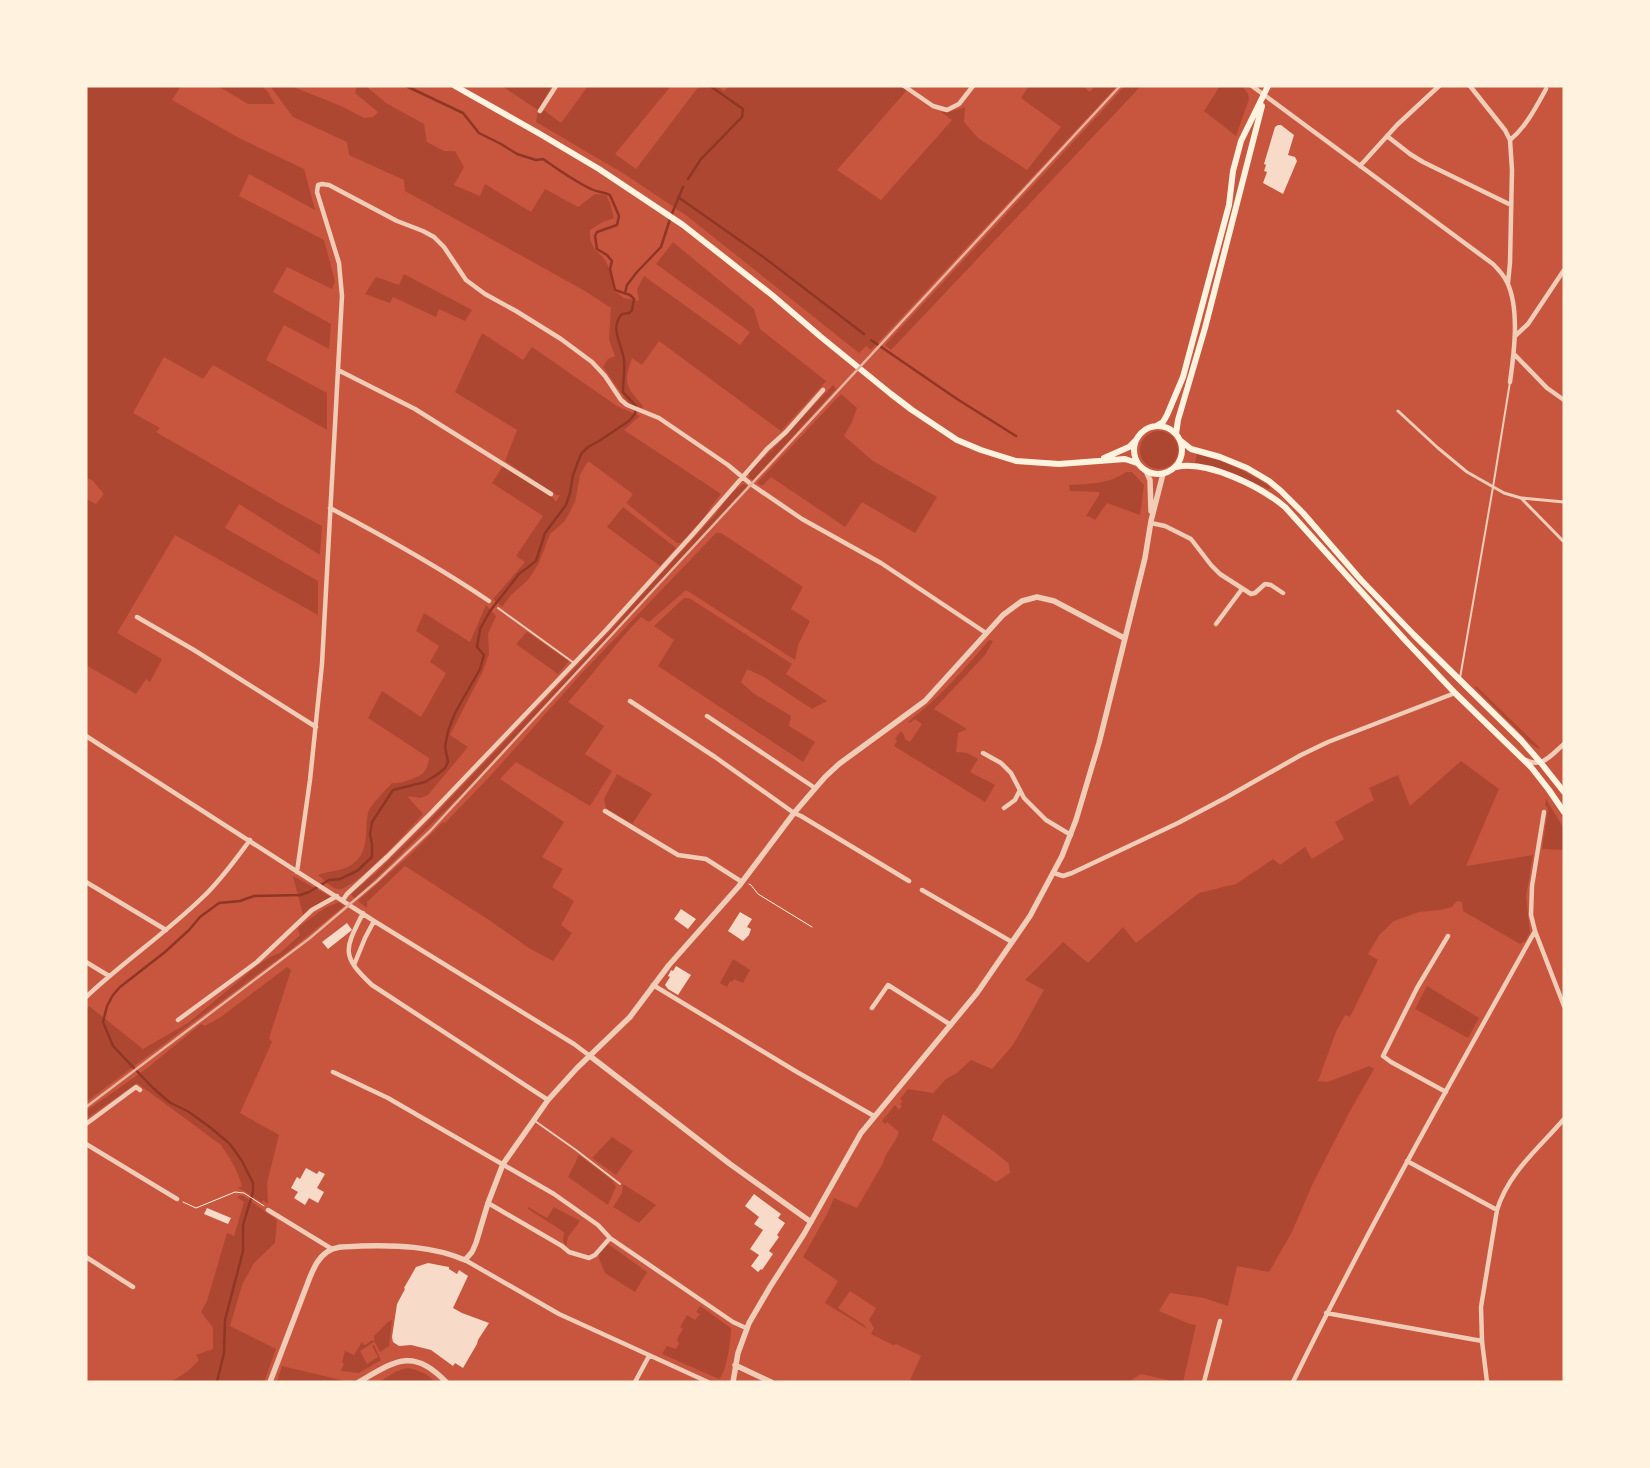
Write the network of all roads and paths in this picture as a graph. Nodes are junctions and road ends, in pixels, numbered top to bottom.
1 (455, 86) edge
2 (556, 86) edge
3 (904, 86) edge
4 (973, 86) edge
5 (1252, 86) edge
6 (1268, 86) edge
7 (1438, 86) edge
8 (1470, 86) edge
9 (1546, 89) dead end
10 (1264, 95) junction
11 (540, 110) dead end
12 (1387, 136) junction
13 (1510, 140) junction
14 (1360, 166) junction
15 (1511, 205) junction
16 (1564, 270) edge
17 (1508, 283) junction
18 (1515, 336) junction
19 (1514, 354) junction
20 (338, 370) junction
21 (1510, 382) joint
22 (823, 390) dead end
23 (1564, 400) edge
24 (1398, 411) dead end
25 (1156, 426) junction
26 (1176, 434) junction
27 (1137, 439) junction
28 (1181, 441) junction
29 (1099, 460) junction
30 (1137, 462) junction
31 (1176, 467) junction
32 (1146, 471) junction
33 (1162, 474) junction
34 (742, 476) junction
35 (1493, 487) junction
36 (551, 494) dead end
37 (1521, 498) junction
38 (1564, 502) edge
39 (330, 508) junction
40 (1151, 522) junction
41 (1564, 542) edge
42 (1242, 589) junction
43 (1283, 593) dead end
44 (489, 601) dead end
45 (498, 608) dead end
46 (137, 617) dead end
47 (1216, 624) dead end
48 (986, 633) junction
49 (1124, 638) junction
50 (574, 663) junction
51 (1459, 680) junction
52 (1455, 693) junction
53 (630, 701) dead end
54 (707, 716) dead end
55 (316, 727) junction
56 (86, 736) edge
57 (1564, 744) edge
58 (983, 753) dead end
59 (1519, 755) junction
60 (1541, 763) junction
61 (815, 788) junction
62 (1020, 790) junction
63 (1564, 792) edge
64 (1004, 808) dead end
65 (605, 812) dead end
66 (1544, 812) dead end
67 (1564, 812) edge
68 (794, 814) junction
69 (1071, 835) junction
70 (250, 840) junction
71 (298, 872) junction
72 (1054, 873) junction
73 (909, 881) dead end
74 (86, 882) edge
75 (744, 883) junction
76 (922, 890) dead end
77 (337, 896) junction
78 (343, 900) junction
79 (363, 914) junction
80 (374, 921) junction
81 (812, 927) dead end
82 (166, 930) junction
83 (1535, 931) junction
84 (1448, 936) dead end
85 (1012, 942) junction
86 (86, 962) edge
87 (354, 966) junction
88 (109, 976) junction
89 (653, 985) junction
90 (86, 997) edge
91 (1564, 1006) edge
92 (872, 1008) dead end
93 (178, 1020) dead end
94 (951, 1025) junction
95 (590, 1056) junction
96 (333, 1072) dead end
97 (140, 1090) dead end
98 (1446, 1092) junction
99 (548, 1100) junction
100 (874, 1116) junction
101 (1564, 1119) edge
102 (533, 1120) junction
103 (86, 1124) edge
104 (86, 1144) edge
105 (1407, 1161) junction
106 (504, 1164) junction
107 (620, 1184) dead end
108 (177, 1199) joint
109 (488, 1203) junction
110 (268, 1210) joint
111 (1497, 1210) junction
112 (811, 1222) junction
113 (610, 1238) junction
114 (332, 1249) junction
115 (86, 1257) edge
116 (465, 1260) junction
117 (133, 1287) dead end
118 (1326, 1313) junction
119 (1220, 1321) dead end
120 (746, 1328) junction
121 (1482, 1342) junction
122 (649, 1356) junction
123 (735, 1365) junction
124 (270, 1382) edge
125 (359, 1382) edge
126 (446, 1382) edge
127 (636, 1382) edge
128 (708, 1382) edge
129 (733, 1382) edge
130 (771, 1382) edge
131 (1204, 1382) edge
132 (1293, 1382) edge
133 (1487, 1382) edge

1 - 29 main road
2 - 11 street
3 - 4 street
5 - 10 street
6 - 10 main road
7 - 12 street
8 - 13 street
9 - 13 street
10 - 14 street
10 - 25 main road
10 - 26 main road
12 - 14 street
12 - 15 street
13 - 15 street
14 - 17 street
15 - 17 street
16 - 18 street
17 - 18 street
18 - 19 street
19 - 21 street
19 - 23 street
20 - 34 street
20 - 36 street
20 - 39 street
21 - 35 lane
22 - 34 street
24 - 35 street
25 - 26 main road
25 - 27 main road
26 - 28 main road
27 - 29 main road
27 - 30 main road
28 - 31 main road
28 - 51 main road
29 - 30 main road
30 - 32 main road
31 - 33 main road
31 - 52 main road
32 - 33 main road
32 - 40 street
33 - 40 street
34 - 48 street
34 - 50 street
35 - 37 street
35 - 51 lane
37 - 38 street
37 - 41 street
39 - 44 street
39 - 55 street
40 - 42 street
40 - 49 street
42 - 43 street
42 - 47 street
45 - 50 lane
46 - 55 street
48 - 49 street
48 - 61 street
49 - 69 street
50 - 78 street
51 - 60 main road
52 - 59 main road
52 - 72 street
53 - 68 street
54 - 61 street
55 - 71 street
56 - 70 street
57 - 60 street
58 - 62 street
59 - 60 street
59 - 67 main road
60 - 63 main road
61 - 68 street
62 - 64 street
62 - 69 street
65 - 75 street
66 - 83 street
68 - 73 street
68 - 75 street
69 - 72 street
70 - 71 street
70 - 82 street
71 - 77 street
72 - 85 street
74 - 82 street
75 - 81 path
75 - 89 street
76 - 85 street
77 - 78 street
77 - 93 street
78 - 79 street
79 - 80 street
79 - 87 street
80 - 87 street
80 - 95 street
82 - 88 street
83 - 91 street
83 - 98 street
84 - 98 street
85 - 94 street
86 - 88 street
87 - 99 street
88 - 90 street
89 - 95 street
89 - 100 street
92 - 94 street
94 - 100 street
95 - 99 street
95 - 112 street
96 - 106 street
97 - 103 street
98 - 105 street
99 - 102 street
100 - 112 street
101 - 111 street
102 - 106 street
102 - 107 lane
104 - 108 street
105 - 111 street
105 - 118 street
106 - 109 street
106 - 113 street
108 - 110 path
109 - 113 street
109 - 116 street
110 - 114 street
111 - 121 street
112 - 120 street
113 - 120 street
114 - 116 street
114 - 124 street
115 - 117 street
116 - 122 street
118 - 121 street
118 - 132 street
119 - 131 street
120 - 123 street
121 - 133 street
122 - 127 street
122 - 128 street
123 - 129 street
123 - 130 street
125 - 126 street

